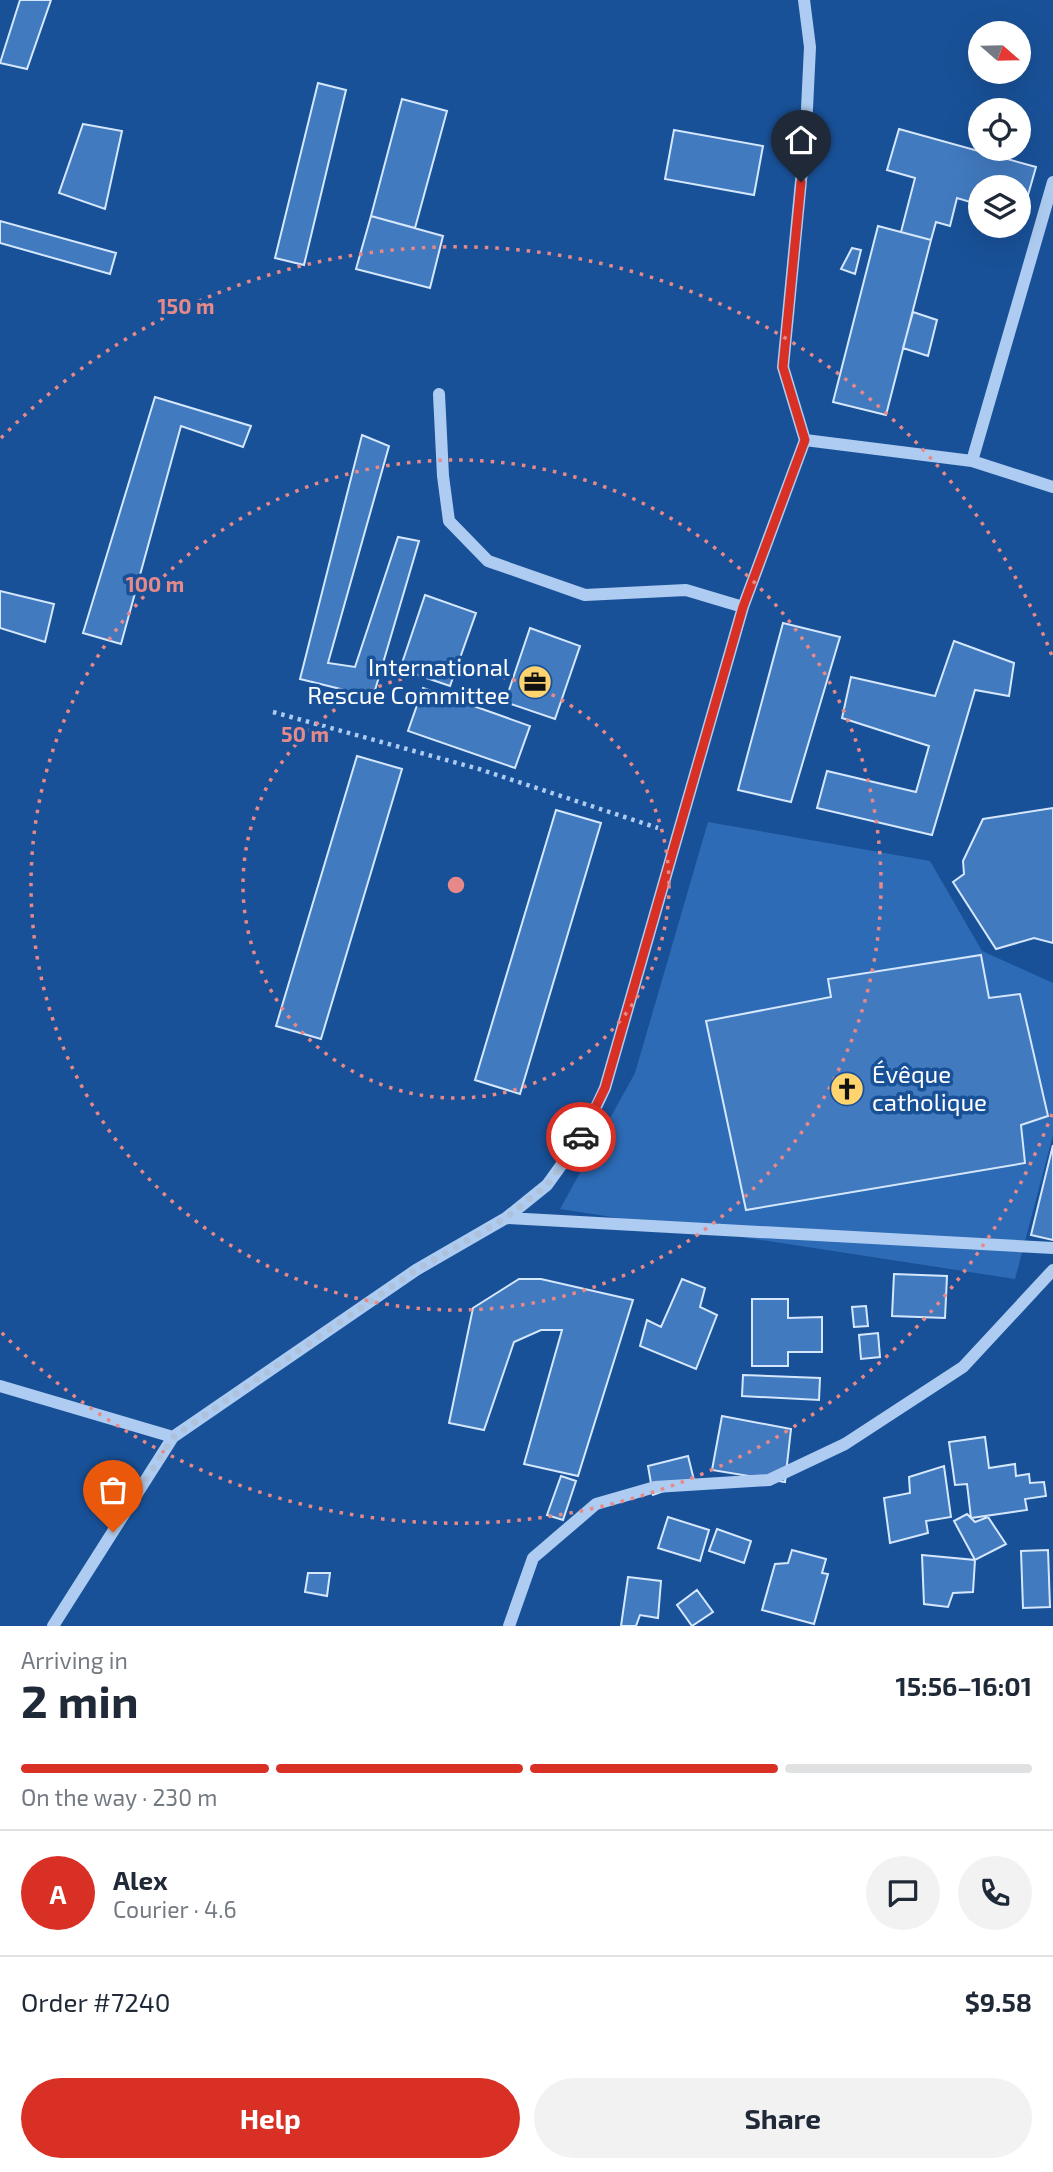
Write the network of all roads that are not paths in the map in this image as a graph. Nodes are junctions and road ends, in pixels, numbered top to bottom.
1 (804, 0) edge
2 (1053, 182) edge
3 (439, 394) dead end
4 (805, 440) junction
5 (972, 461) junction
6 (1053, 487) edge
7 (743, 607) junction
8 (506, 1218) junction
9 (1053, 1248) edge
10 (1053, 1270) edge
11 (0, 1386) edge
12 (173, 1437) junction
13 (53, 1626) edge
14 (509, 1626) edge

1 - 4 street
2 - 5 street
3 - 7 street
4 - 5 street
4 - 7 street
5 - 6 street
7 - 8 street
8 - 9 street
8 - 12 street
10 - 14 street
11 - 12 street
12 - 13 street

